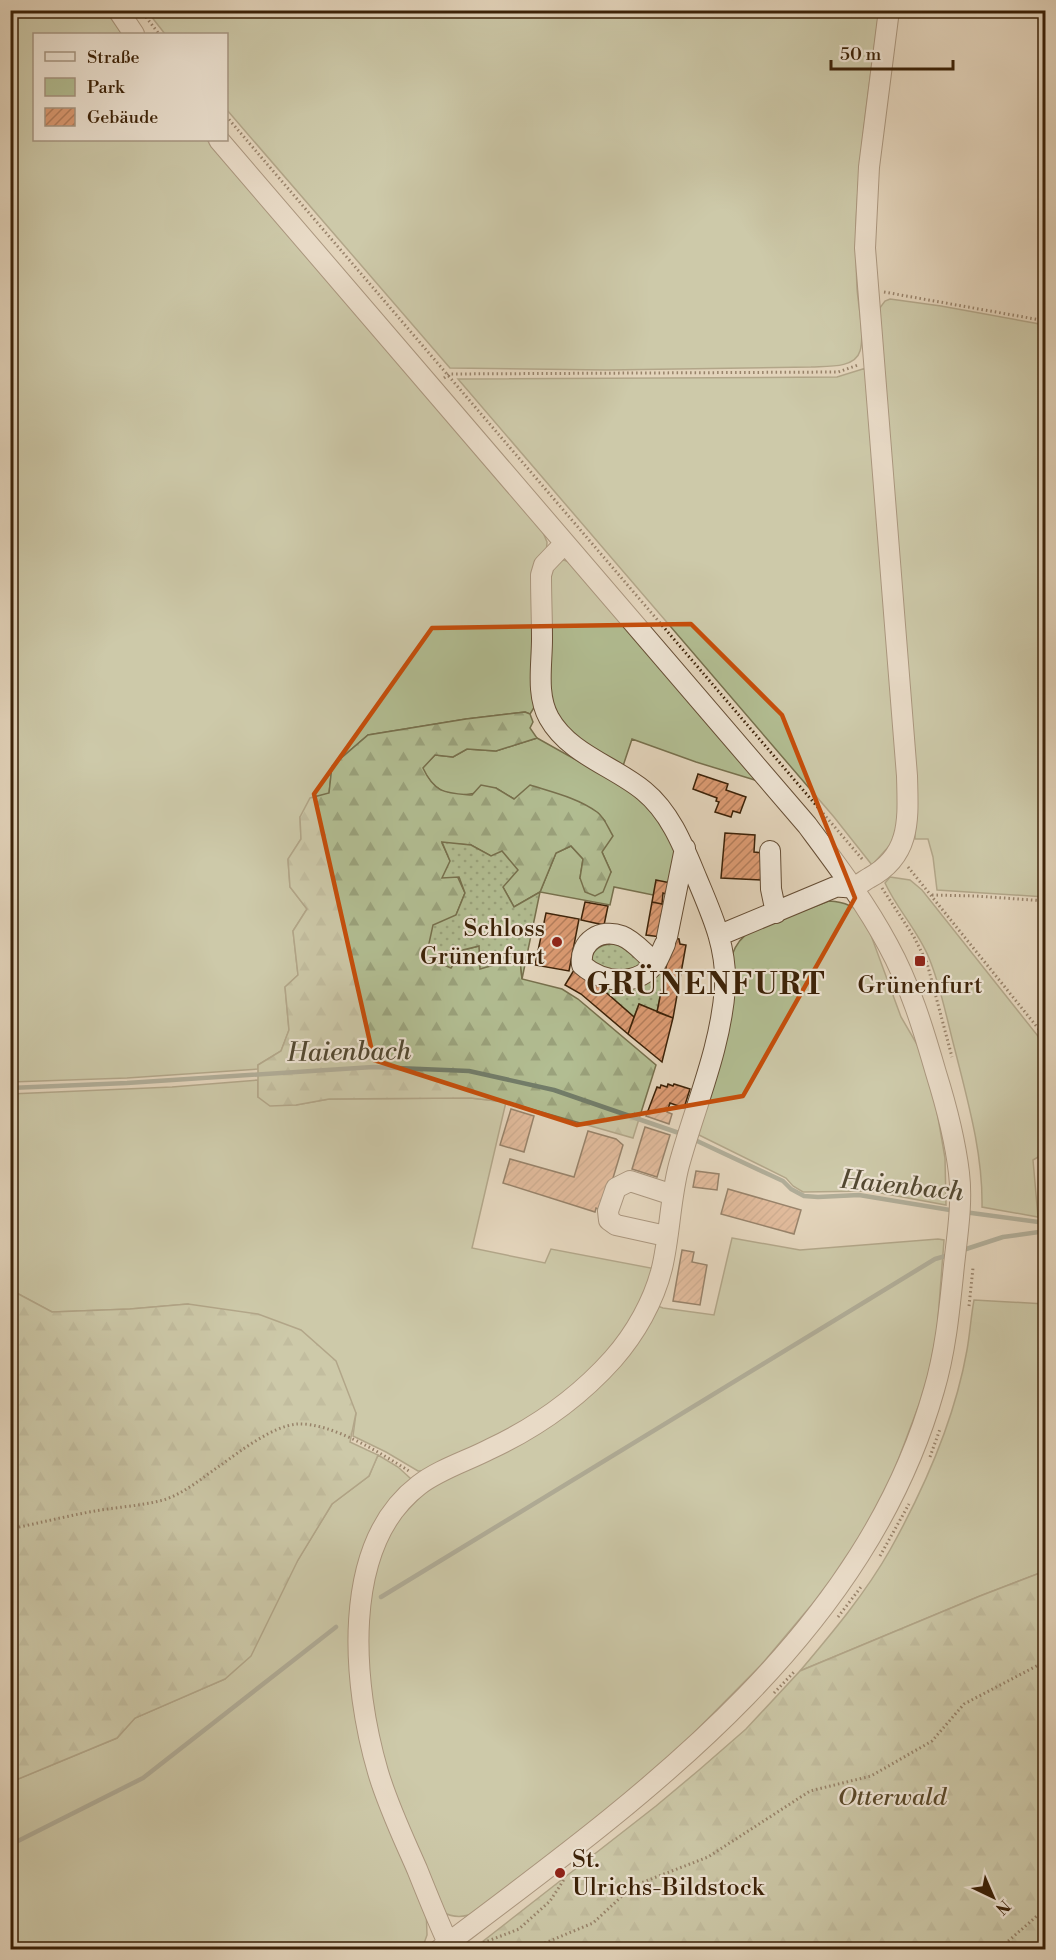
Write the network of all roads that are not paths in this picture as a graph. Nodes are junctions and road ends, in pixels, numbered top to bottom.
1 (118, 10) edge
2 (889, 10) edge
3 (133, 33) edge
4 (220, 141) edge
5 (565, 543) junction
6 (685, 848) junction
7 (770, 851) dead end
8 (853, 886) junction
9 (673, 906) junction
10 (711, 909) junction
11 (776, 913) junction
12 (720, 935) junction
13 (656, 963) dead end
14 (673, 1195) junction
15 (666, 1236) junction
16 (444, 1946) edge

1 - 3 street
2 - 8 street
4 - 5 street
5 - 6 street
5 - 8 street
6 - 9 street
6 - 10 street
7 - 11 street
8 - 11 street
8 - 16 street
9 - 10 street
9 - 13 street
10 - 12 street
11 - 12 street
12 - 14 street
14 - 15 street
14 - 15 street
15 - 16 street

